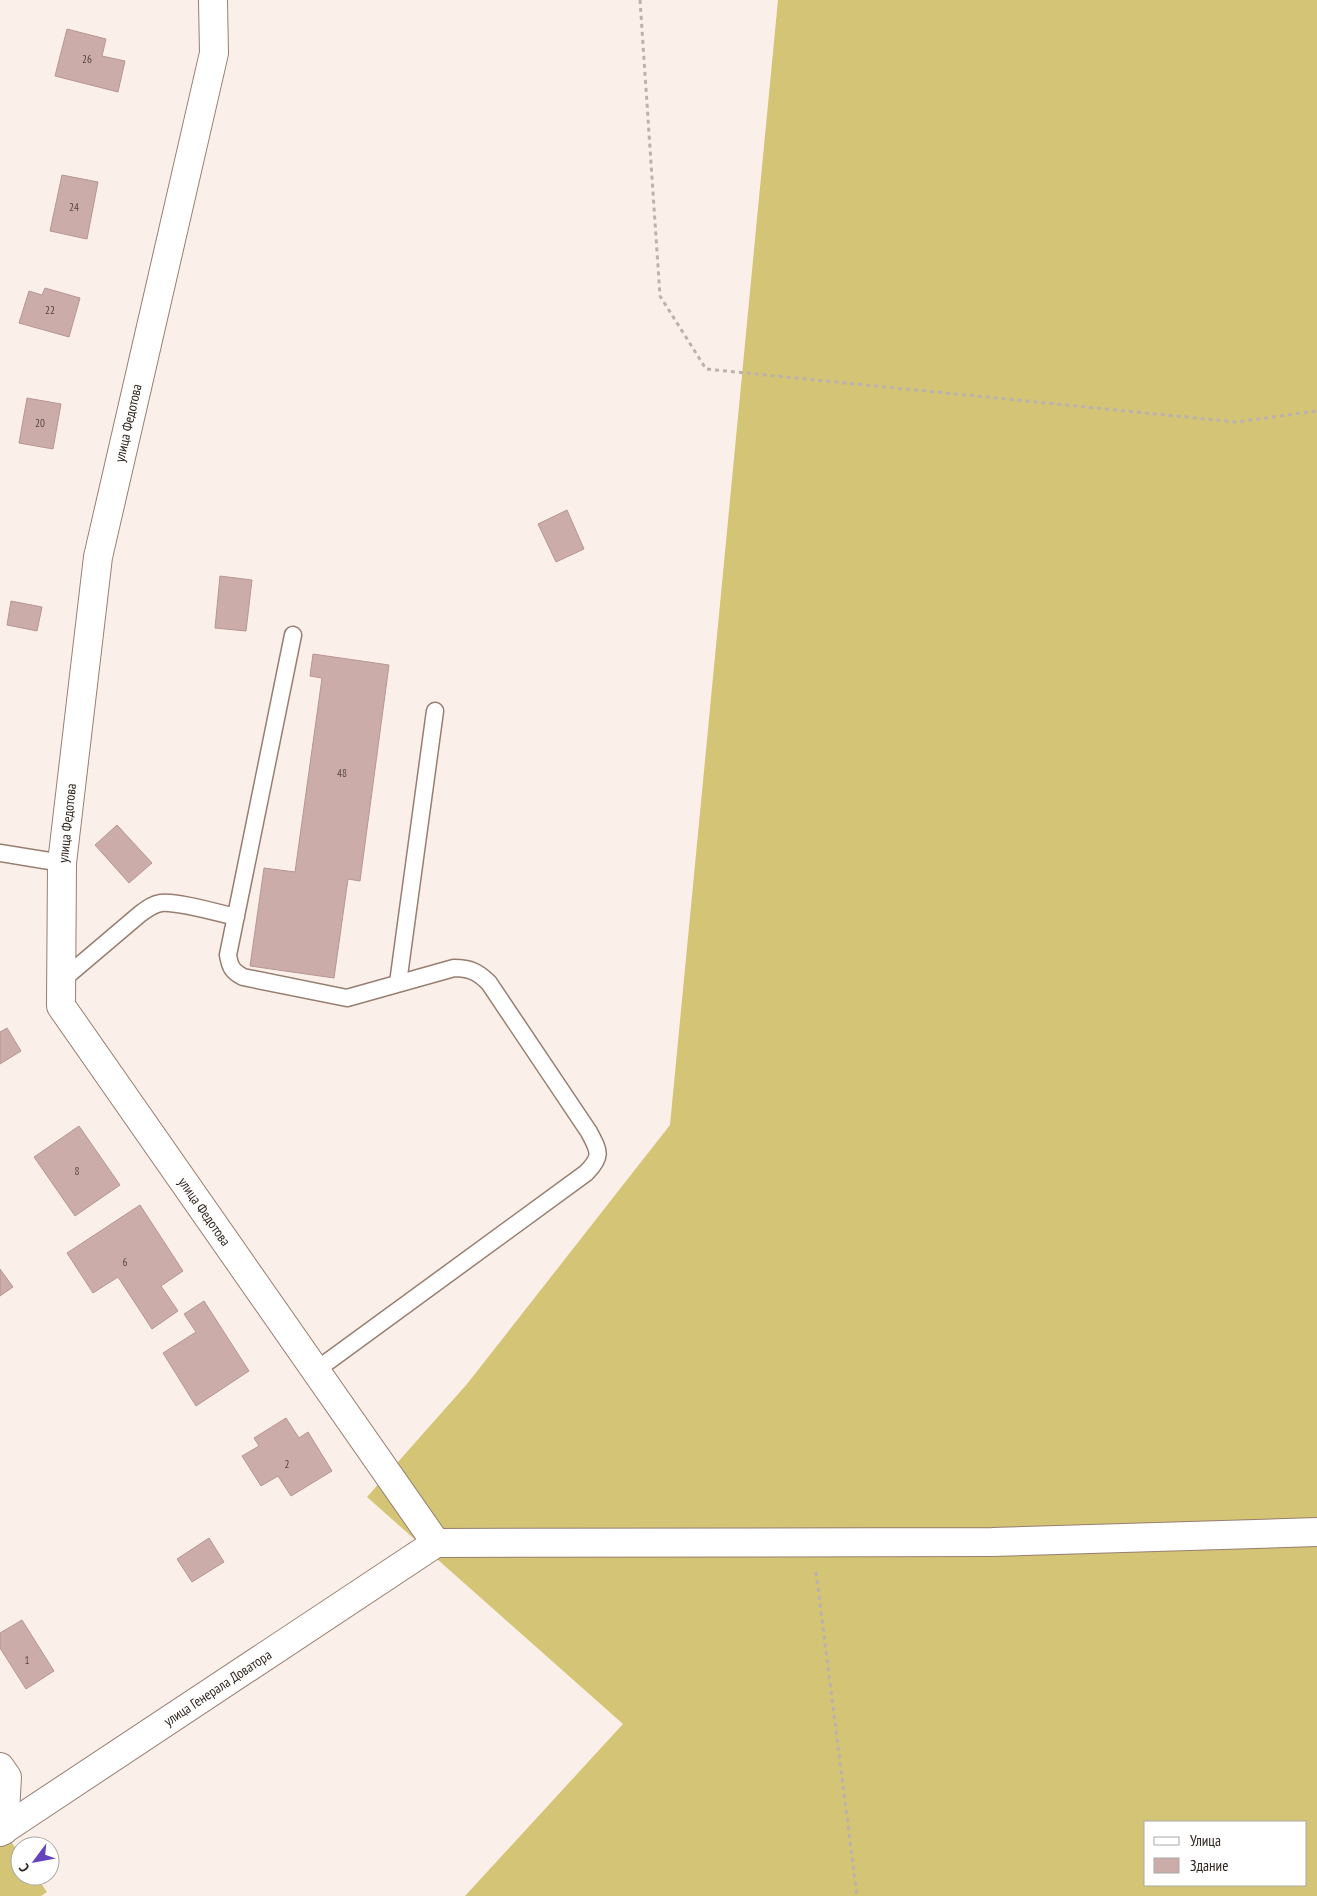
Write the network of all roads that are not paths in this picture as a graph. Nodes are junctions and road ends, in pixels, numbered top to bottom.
1 (213, 0) edge
2 (293, 635) dead end
3 (435, 711) dead end
4 (0, 853) edge
5 (62, 863) junction
6 (236, 917) junction
7 (61, 981) junction
8 (398, 983) junction
9 (315, 1371) junction
10 (1317, 1532) edge
11 (436, 1543) junction
12 (0, 1767) edge
13 (2, 1831) edge

1 - 5 street, улица Федотова
2 - 6 lane
3 - 8 lane
4 - 5 lane
5 - 7 street, улица Федотова
6 - 7 lane
6 - 8 lane
7 - 9 street, улица Федотова
8 - 9 lane
9 - 11 street, улица Федотова
10 - 11 street
11 - 13 street, улица Генерала Доватора
12 - 13 street

